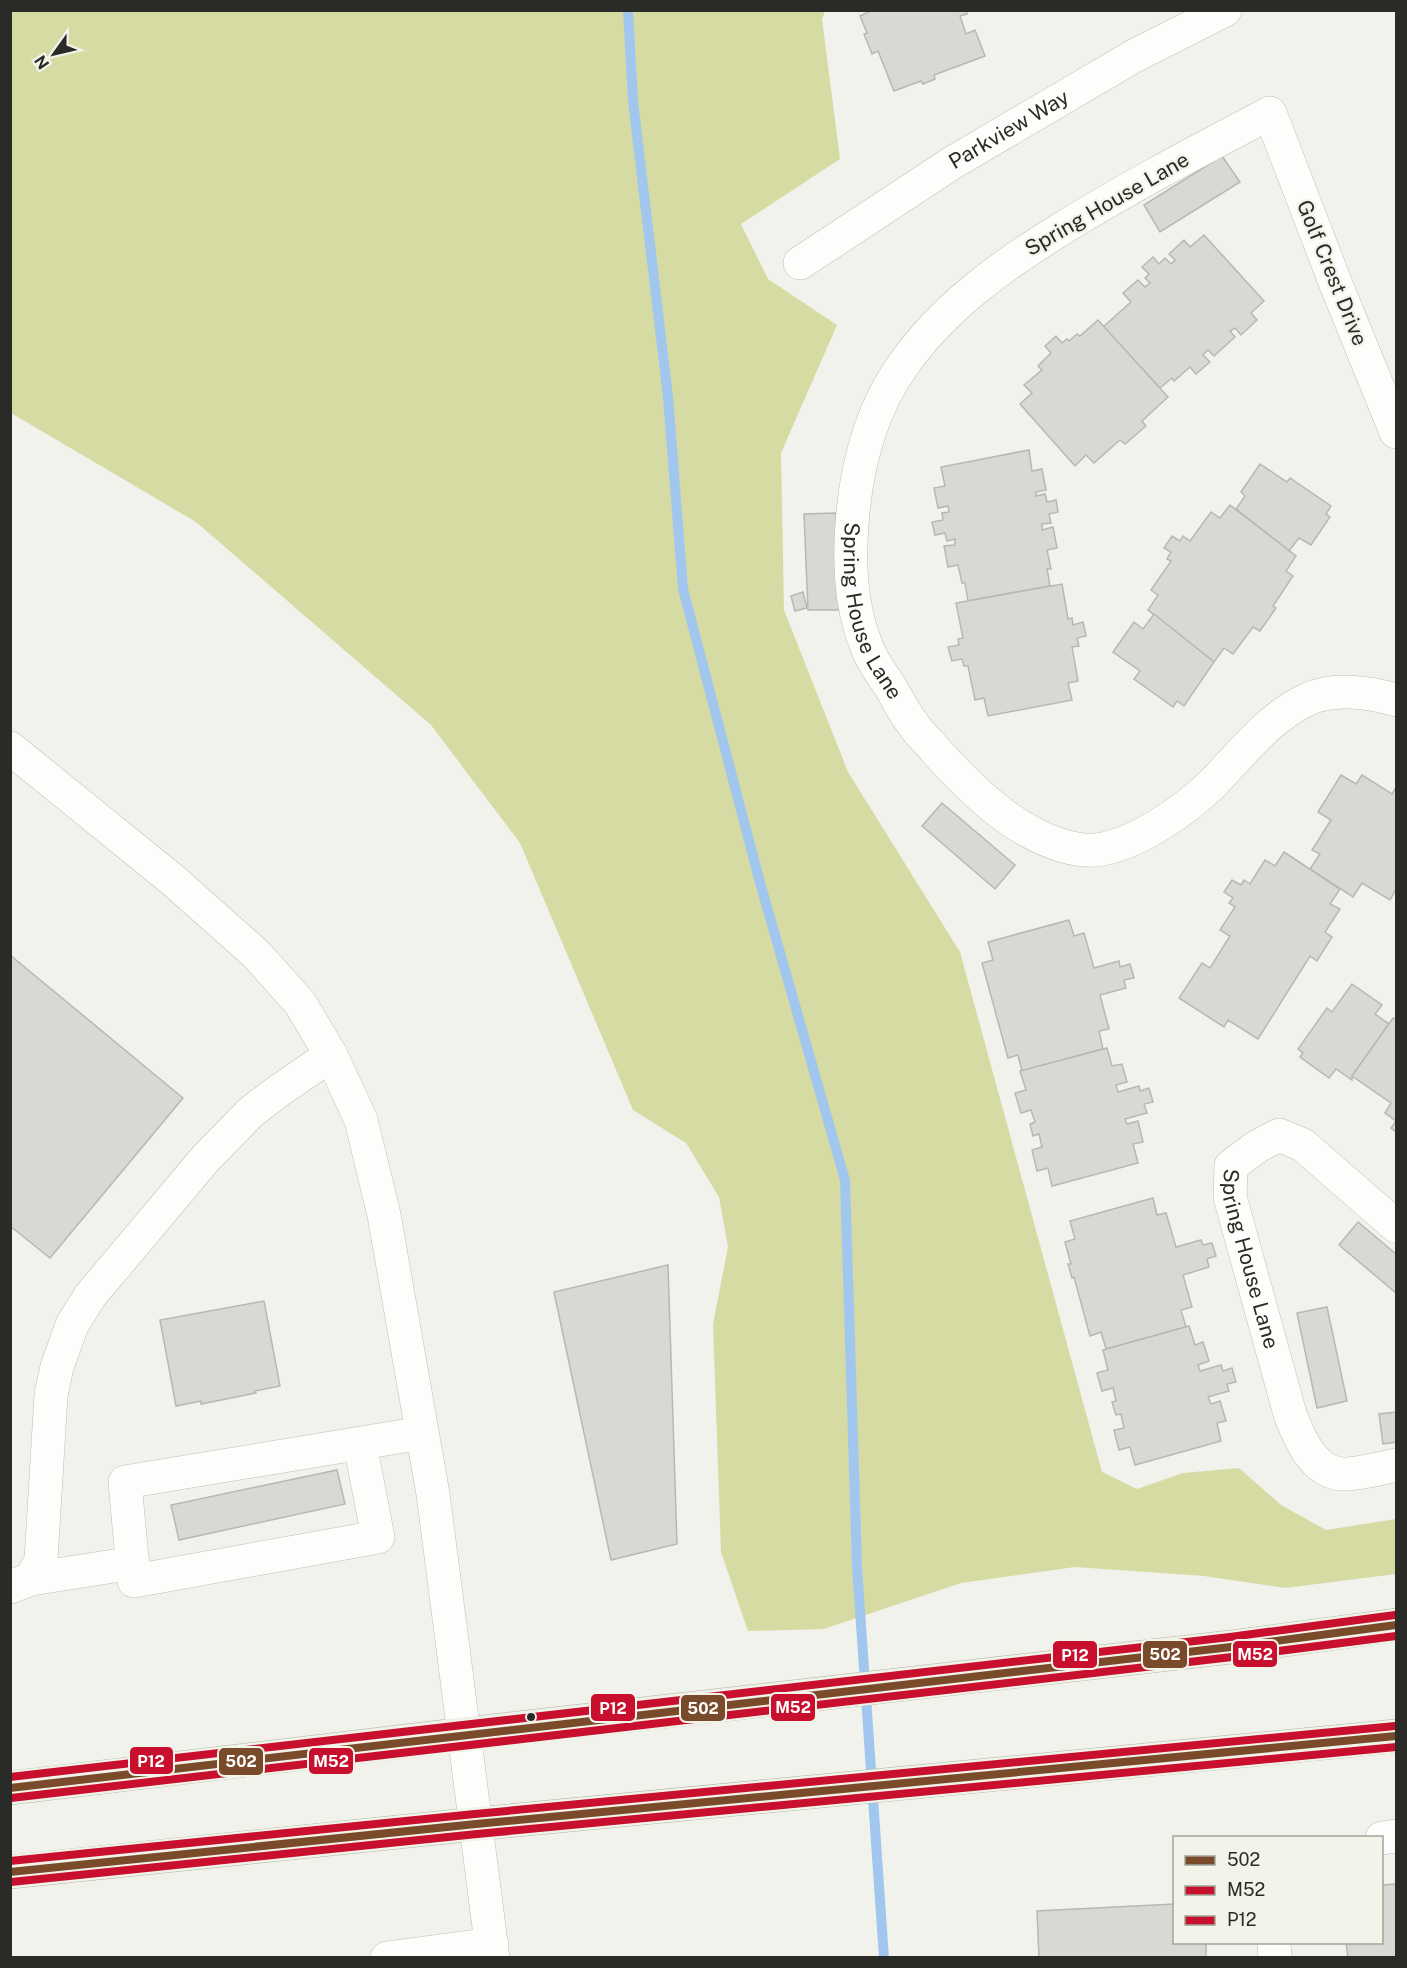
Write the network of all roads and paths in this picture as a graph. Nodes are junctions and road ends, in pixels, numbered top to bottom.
1 (1225, 10) edge
2 (1270, 113) joint
3 (800, 264) dead end
4 (1396, 432) edge
5 (1396, 700) edge
6 (10, 748) edge
7 (331, 1055) junction
8 (1396, 1226) edge
9 (422, 1433) junction
10 (360, 1444) junction
11 (1396, 1466) edge
12 (132, 1563) junction
13 (21, 1583) edge
14 (1396, 1625) edge
15 (465, 1734) junction
16 (1396, 1736) edge
17 (10, 1788) edge
18 (476, 1824) junction
19 (10, 1872) edge
20 (493, 1951) edge
21 (387, 1958) edge

1 - 3 street, Parkview Way
2 - 4 street, Golf Crest Drive
2 - 5 street, Spring House Lane
6 - 7 street
7 - 9 street
7 - 13 street
8 - 11 street, Spring House Lane
9 - 10 street
9 - 15 street
10 - 12 street
10 - 12 street
12 - 13 street
14 - 15 main road
15 - 17 main road
15 - 18 street
16 - 18 main road
18 - 19 main road
18 - 20 street
20 - 21 street

